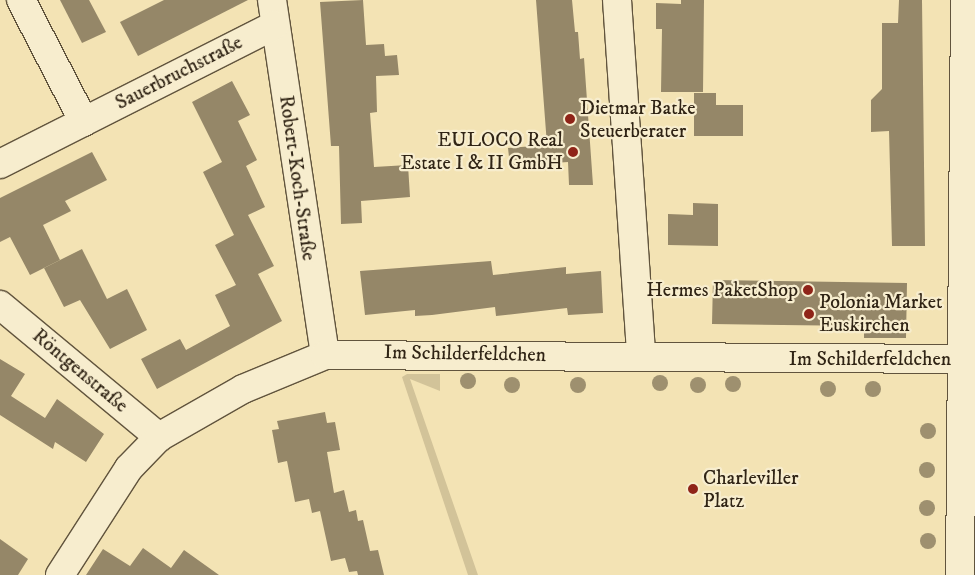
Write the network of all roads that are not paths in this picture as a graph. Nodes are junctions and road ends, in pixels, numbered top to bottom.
1 (21, 0) edge
2 (617, 0) edge
3 (966, 0) edge
4 (274, 13) edge
5 (84, 122) junction
6 (0, 164) edge
7 (969, 248) edge
8 (0, 305) edge
9 (325, 355) junction
10 (640, 356) junction
11 (961, 359) junction
12 (158, 437) junction
13 (60, 575) edge
14 (960, 575) edge

1 - 5 street
2 - 10 street
3 - 7 street
4 - 5 street, Sauerbruchstraße
4 - 9 street, Robert-Koch-Straße
5 - 6 street, Sauerbruchstraße
7 - 11 street
8 - 12 street, Röntgenstraße
9 - 10 street, Im Schilderfeldchen
9 - 12 street, Im Schilderfeldchen
10 - 11 street, Im Schilderfeldchen
11 - 14 street
12 - 13 street, Im Schilderfeldchen

